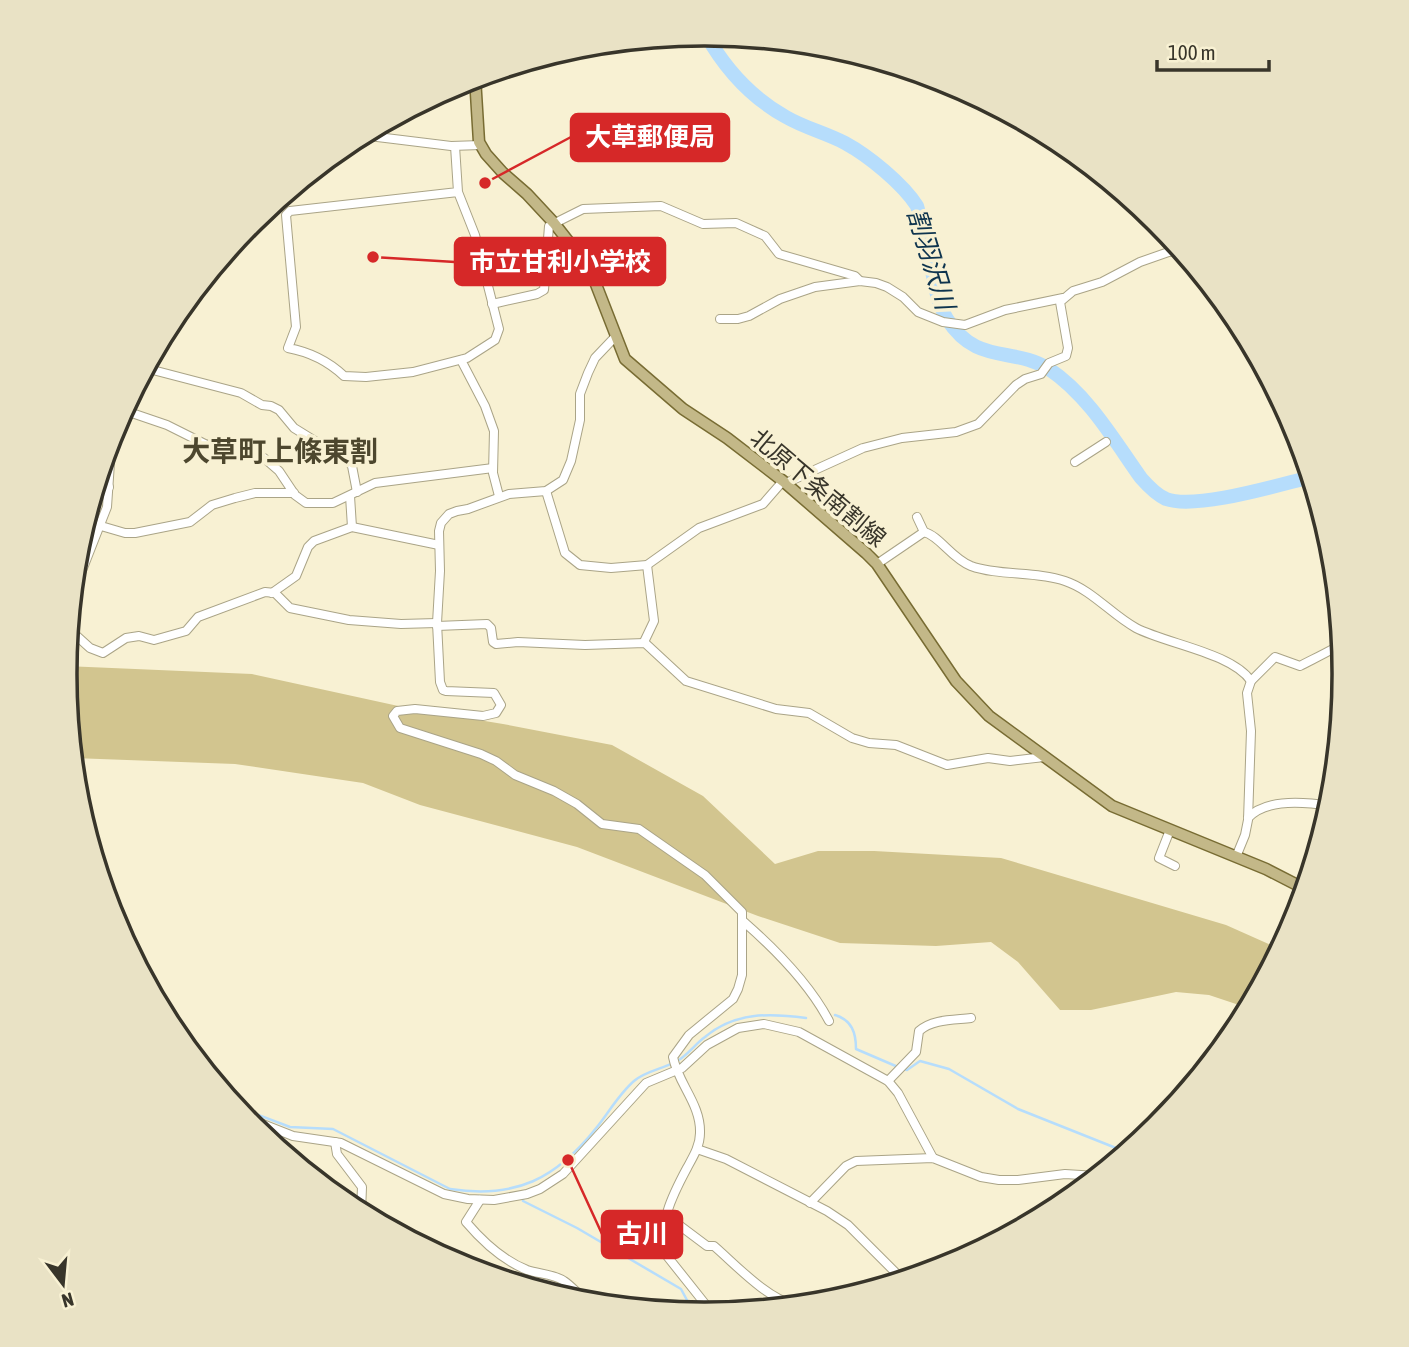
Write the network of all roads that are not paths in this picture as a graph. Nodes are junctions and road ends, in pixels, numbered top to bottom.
1 (476, 89) edge
2 (379, 137) edge
3 (481, 145) junction
4 (455, 146) junction
5 (458, 192) junction
6 (554, 223) junction
7 (1169, 252) edge
8 (860, 281) junction
9 (1063, 298) junction
10 (492, 304) junction
11 (720, 319) dead end
12 (615, 337) junction
13 (461, 360) junction
14 (155, 371) edge
15 (133, 413) edge
16 (1106, 442) dead end
17 (1075, 462) dead end
18 (493, 468) junction
19 (110, 473) edge
20 (784, 482) junction
21 (109, 487) junction
22 (105, 488) edge
23 (546, 491) junction
24 (294, 493) junction
25 (354, 494) junction
26 (499, 496) junction
27 (917, 517) dead end
28 (101, 526) junction
29 (352, 527) junction
30 (924, 532) junction
31 (439, 545) junction
32 (88, 558) edge
33 (877, 564) junction
34 (647, 565) junction
35 (272, 593) junction
36 (437, 624) junction
37 (78, 637) edge
38 (644, 642) junction
39 (1331, 649) edge
40 (1251, 681) junction
41 (1044, 757) junction
42 (1318, 804) edge
43 (1248, 818) junction
44 (1170, 830) junction
45 (1236, 857) junction
46 (1175, 866) dead end
47 (1296, 883) edge
48 (744, 922) junction
49 (971, 1018) dead end
50 (829, 1021) dead end
51 (675, 1066) junction
52 (888, 1081) junction
53 (270, 1127) edge
54 (335, 1142) junction
55 (697, 1149) junction
56 (933, 1158) junction
57 (1083, 1175) edge
58 (362, 1199) edge
59 (480, 1200) junction
60 (810, 1203) junction
61 (667, 1216) junction
62 (895, 1272) edge
63 (569, 1286) edge
64 (778, 1297) edge
65 (703, 1302) edge

1 - 3 main road
2 - 4 street
3 - 4 street
3 - 6 main road, 北原下条南割線
4 - 5 street
5 - 10 street
5 - 13 street
6 - 8 street
6 - 10 street
6 - 12 main road, 北原下条南割線
7 - 9 street
8 - 9 street
8 - 11 street
9 - 20 street
10 - 13 street
12 - 20 main road, 北原下条南割線
12 - 23 street
13 - 18 street
14 - 25 street
15 - 24 street
16 - 17 street
18 - 25 street
18 - 26 street
19 - 21 street
20 - 33 main road, 北原下条南割線
20 - 34 street
21 - 22 street
21 - 28 street
23 - 26 street
23 - 34 street
24 - 25 street
24 - 28 street
25 - 29 street
26 - 31 street
27 - 30 street
28 - 32 street
29 - 31 street
29 - 35 street
30 - 33 street
30 - 40 street
31 - 36 street
33 - 41 main road, 北原下条南割線
34 - 38 street
35 - 36 street
35 - 37 street
36 - 38 street
36 - 48 street
38 - 41 street
39 - 40 street
40 - 43 street
41 - 44 main road, 北原下条南割線
42 - 43 street
43 - 45 street
44 - 45 main road, 北原下条南割線
44 - 46 street
45 - 47 main road, 北原下条南割線
48 - 50 street
48 - 51 street
49 - 52 street
51 - 52 street
51 - 55 street
51 - 59 street
52 - 56 street
53 - 54 street
54 - 58 street
54 - 59 street
55 - 60 street
55 - 61 street
56 - 57 street
56 - 60 street
59 - 63 street
60 - 62 street
61 - 64 street
61 - 65 street

